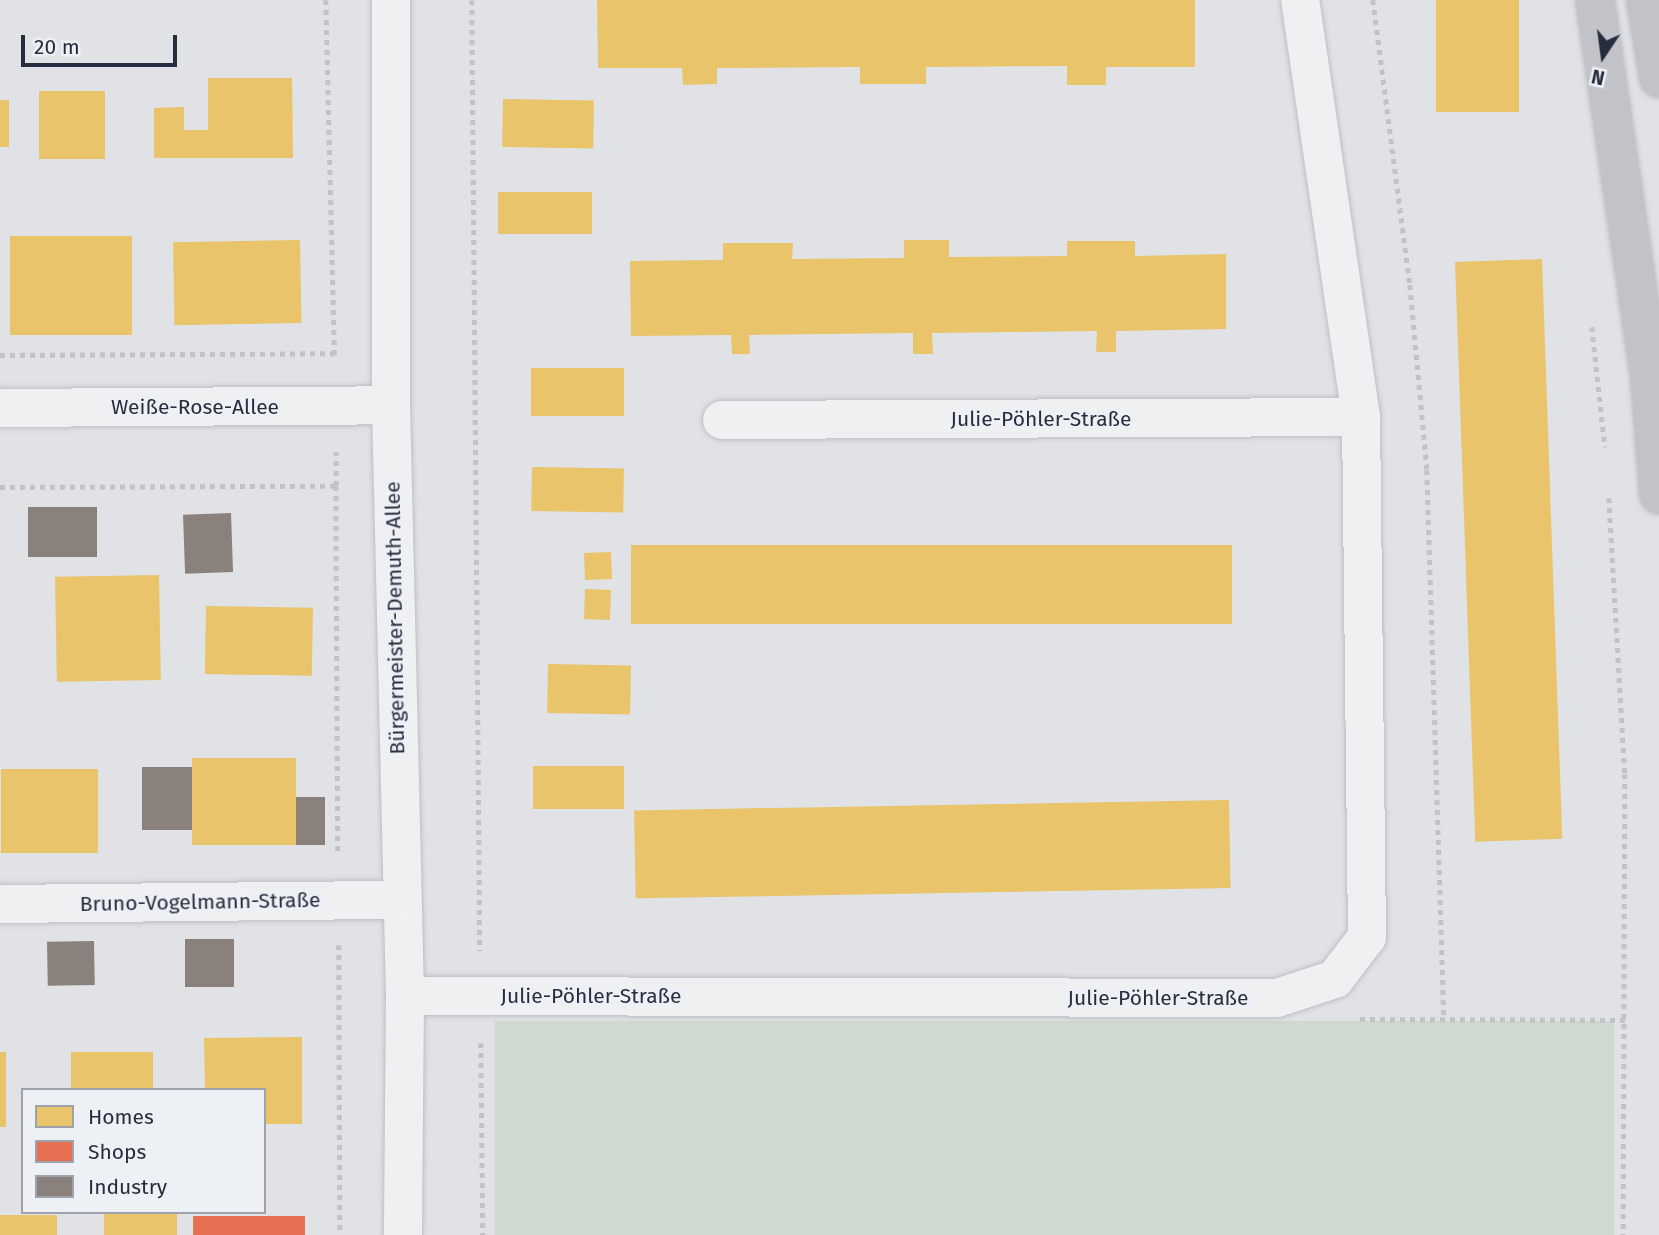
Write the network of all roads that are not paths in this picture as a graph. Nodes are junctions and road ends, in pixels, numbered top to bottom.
1 (391, 0) edge
2 (1300, 0) edge
3 (1595, 0) edge
4 (1646, 0) edge
5 (1659, 78) edge
6 (391, 405) junction
7 (0, 408) edge
8 (1361, 417) junction
9 (722, 420) dead end
10 (1659, 495) edge
11 (400, 900) junction
12 (0, 904) edge
13 (405, 996) junction
14 (402, 1235) edge

1 - 6 street, Bürgermeister-Demuth-Allee
2 - 8 street, Julie-Pöhler-Straße
3 - 10 main road
4 - 5 main road
6 - 7 street, Weiße-Rose-Allee
6 - 11 street, Bürgermeister-Demuth-Allee
8 - 9 street, Julie-Pöhler-Straße
8 - 13 street, Julie-Pöhler-Straße
11 - 12 street, Bruno-Vogelmann-Straße
11 - 13 street, Bürgermeister-Demuth-Allee
13 - 14 street, Bürgermeister-Demuth-Allee

